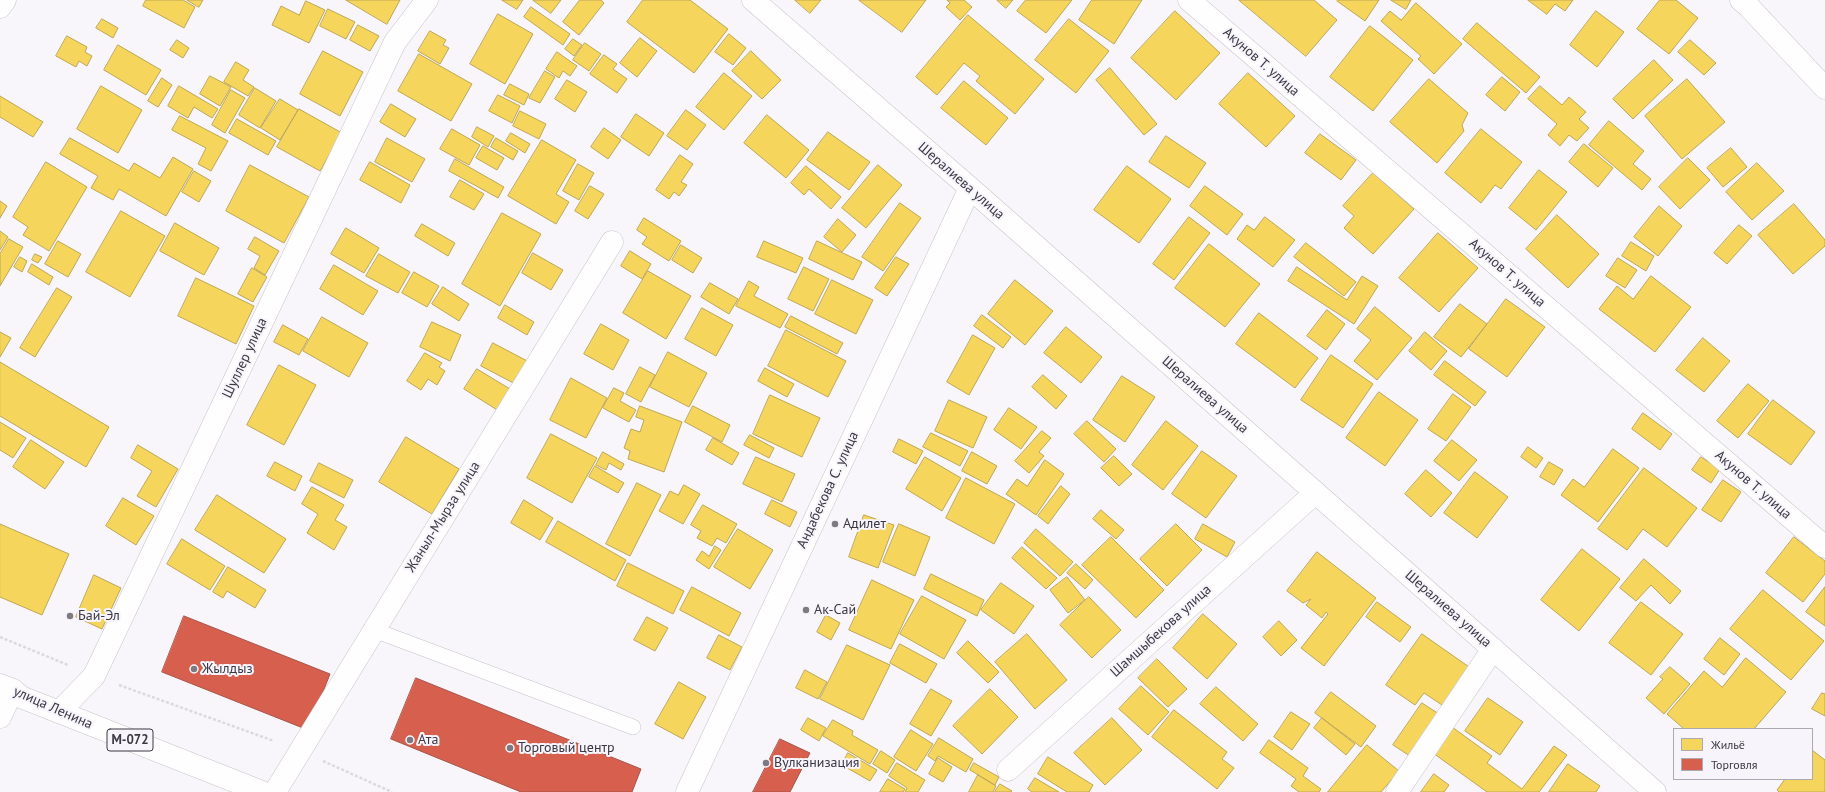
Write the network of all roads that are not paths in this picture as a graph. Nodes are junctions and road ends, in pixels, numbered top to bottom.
1 (5, 0) edge
2 (427, 0) edge
3 (753, 0) edge
4 (1189, 0) edge
5 (1741, 0) edge
6 (0, 7) edge
7 (1825, 88) edge
8 (970, 188) junction
9 (612, 242) dead end
10 (1315, 493) junction
11 (1825, 547) edge
12 (374, 630) junction
13 (1493, 649) junction
14 (6, 688) edge
15 (59, 712) junction
16 (0, 717) edge
17 (633, 727) dead end
18 (1008, 770) dead end
19 (262, 792) edge
20 (275, 792) edge
21 (687, 792) edge
22 (1397, 792) edge
23 (1655, 792) edge

1 - 6 street
2 - 15 street, Шуллер улица
3 - 8 street, Шералиева улица
4 - 11 street, Акунов Т. улица
5 - 7 street
8 - 10 street, Шералиева улица
8 - 21 street, Андабекова С. улица
9 - 12 street, Жаныл-Мырза улица
10 - 13 street, Шералиева улица
10 - 18 street, Шамшыбекова улица
12 - 17 lane
12 - 20 street, Жаныл-Мырза улица
13 - 22 street
13 - 23 street, Шералиева улица
14 - 15 street, улица Ленина / М-072
14 - 16 street
15 - 19 street, улица Ленина / М-072

